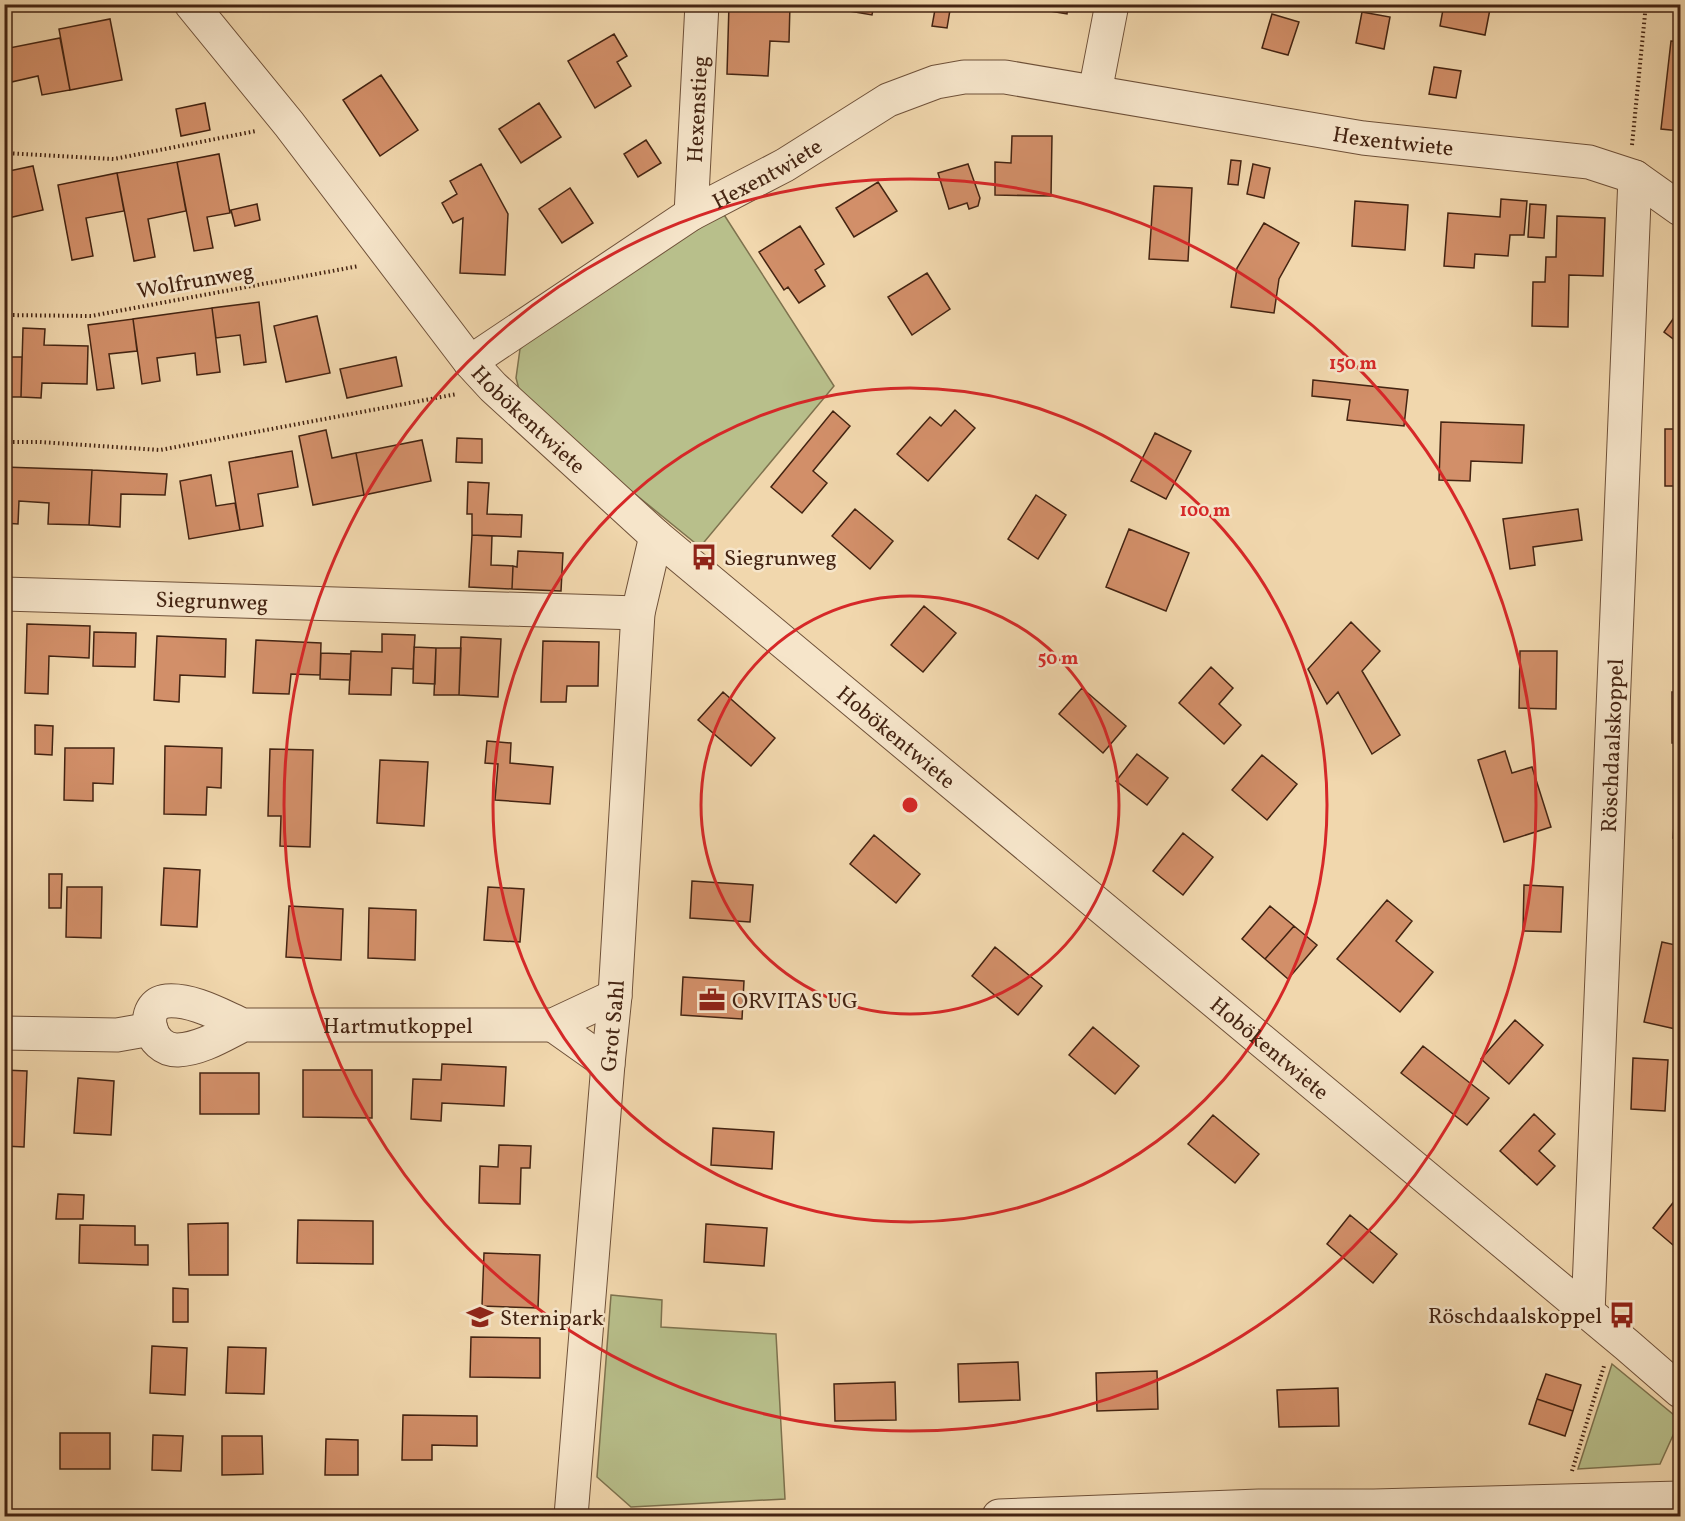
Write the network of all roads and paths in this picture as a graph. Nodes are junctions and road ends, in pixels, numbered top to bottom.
1 (191, 4) edge
2 (702, 4) edge
3 (1112, 4) edge
4 (1646, 4) edge
5 (1095, 92) junction
6 (289, 124) junction
7 (4, 153) edge
8 (1632, 176) junction
9 (1680, 209) edge
10 (691, 214) junction
11 (390, 260) junction
12 (4, 315) edge
13 (470, 362) junction
14 (494, 387) junction
15 (4, 442) edge
16 (656, 536) junction
17 (4, 594) edge
18 (638, 613) junction
19 (615, 996) junction
20 (243, 1024) junction
21 (553, 1025) junction
22 (151, 1029) junction
23 (4, 1033) edge
24 (608, 1064) junction
25 (1588, 1313) junction
26 (1627, 1345) junction
27 (1680, 1391) edge
28 (1680, 1498) edge
29 (1571, 1502) junction
30 (1374, 1511) edge
31 (571, 1516) edge
32 (999, 1516) edge

1 - 6 street, Hobökentwiete
2 - 10 street, Hexenstieg
3 - 5 street
4 - 8 path
5 - 8 street, Hexentwiete
5 - 10 street, Hexentwiete
6 - 7 path
6 - 11 street, Hobökentwiete
8 - 9 street, Hexentwiete
8 - 25 street, Röschdaalskoppel
10 - 13 street, Hexentwiete
11 - 12 path, Wolfrunweg
11 - 13 street, Hobökentwiete
13 - 14 street, Hobökentwiete
14 - 15 path
14 - 16 street, Hobökentwiete
16 - 18 street, Grot Sahl
16 - 25 street, Hobökentwiete
17 - 18 street, Siegrunweg
18 - 19 street, Grot Sahl
19 - 21 street, Hartmutkoppel
19 - 24 street, Grot Sahl
20 - 21 street, Hartmutkoppel
20 - 22 street, Hartmutkoppel
20 - 22 street, Hartmutkoppel
21 - 24 street
22 - 23 street
24 - 31 street, Grot Sahl
25 - 26 street, Hobökentwiete
26 - 27 street, Hobökentwiete
26 - 29 path
28 - 29 street
29 - 30 street
30 - 32 street

